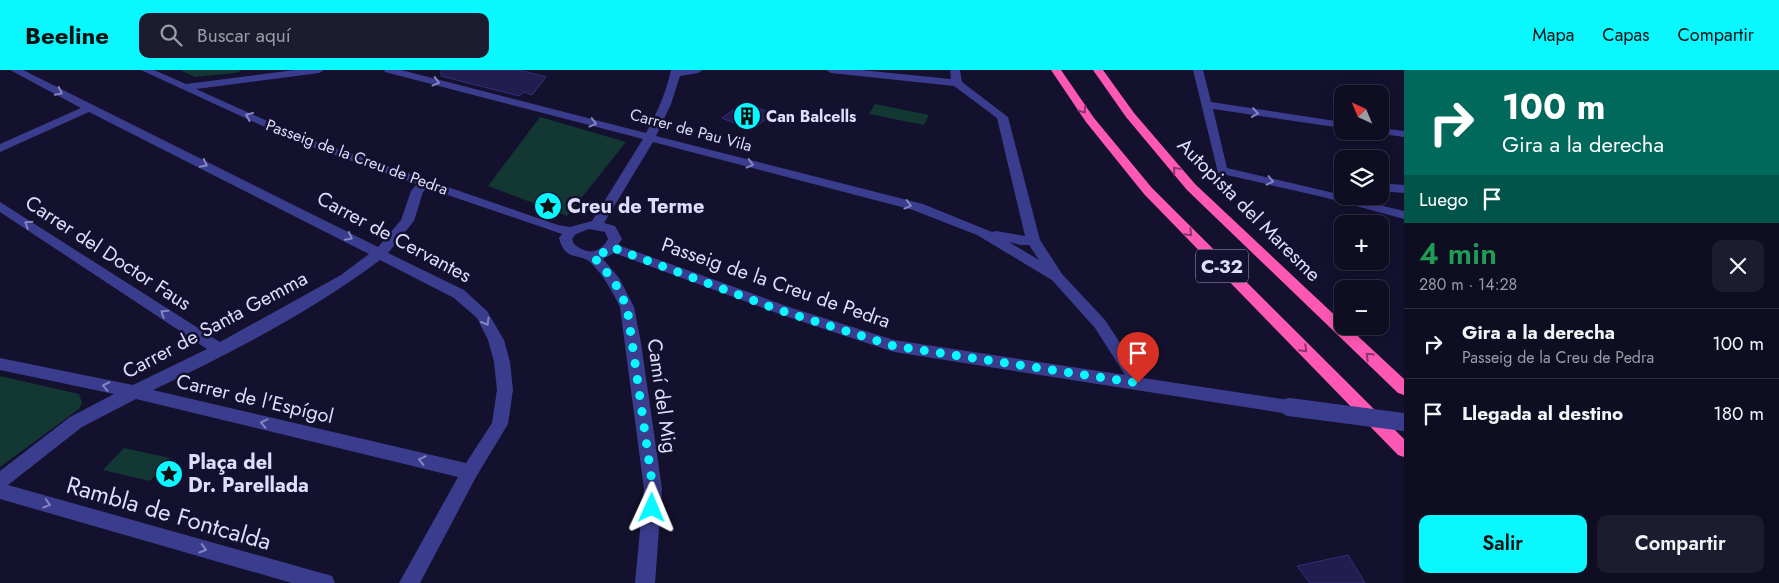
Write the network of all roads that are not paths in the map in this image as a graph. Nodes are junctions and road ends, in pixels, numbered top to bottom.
1 (15, 70) edge
2 (146, 70) edge
3 (319, 70) edge
4 (389, 70) edge
5 (698, 70) edge
6 (831, 70) edge
7 (1056, 70) edge
8 (1098, 70) edge
9 (1198, 70) edge
10 (676, 72) edge
11 (956, 76) edge
12 (184, 87) junction
13 (1206, 106) junction
14 (91, 107) junction
15 (1334, 124) edge
16 (1389, 132) edge
17 (1404, 134) edge
18 (649, 138) junction
19 (0, 148) edge
20 (425, 182) junction
21 (1389, 188) edge
22 (1404, 189) edge
23 (1334, 194) edge
24 (1377, 205) edge
25 (0, 206) edge
26 (1404, 215) edge
27 (596, 225) junction
28 (572, 231) junction
29 (982, 232) junction
30 (1033, 240) junction
31 (611, 247) junction
32 (380, 253) junction
33 (593, 256) junction
34 (1057, 277) junction
35 (219, 349) junction
36 (0, 364) edge
37 (1138, 383) junction
38 (1404, 389) edge
39 (134, 392) junction
40 (1404, 422) edge
41 (1404, 450) edge
42 (470, 472) junction
43 (0, 481) edge
44 (0, 491) edge
45 (325, 583) edge
46 (409, 583) edge
47 (645, 583) edge

1 -> 14 street, Carrer de Cervantes
2 - 12 street, Passeig de la Creu de Pedra
3 - 12 street
4 -> 18 street, Carrer de Pau Vila
5 - 10 street
6 - 11 street
7 -> 41 highway, C-32
38 -> 8 highway, Autopista del Maresme / C-32
9 - 13 street
10 - 18 street
11 - 30 street
20 -> 12 street, Passeig de la Creu de Pedra
13 -> 15 street
13 -> 23 street
14 - 19 street
14 -> 32 street, Carrer de Cervantes
16 - 17 street
18 - 27 street
18 -> 29 street, Carrer de Pau Vila
20 - 28 street, Passeig de la Creu de Pedra
20 - 32 street, Carrer de Santa Gemma
21 - 22 street
24 - 26 street
35 -> 25 street, Carrer del Doctor Faus
27 - 28 street
27 - 31 street
28 - 33 street
29 - 30 street, Carrer de Pau Vila
29 - 34 street, Carrer de Pau Vila
30 - 34 street
31 - 33 street
31 - 37 street, Passeig de la Creu de Pedra
32 - 35 street, Carrer de Santa Gemma
32 -> 42 street, Carrer de Cervantes
33 - 47 street, Camí del Mig
34 - 37 street
35 - 39 street, Carrer de Santa Gemma
39 -> 36 street, Carrer de l'Espígol
37 - 40 street, Passeig de la Creu de Pedra, bridge
42 -> 39 street, Carrer de l'Espígol
39 - 43 street, Carrer de Santa Gemma
42 - 46 street, Carrer de Cervantes
44 -> 45 street, Rambla de Fontcalda

